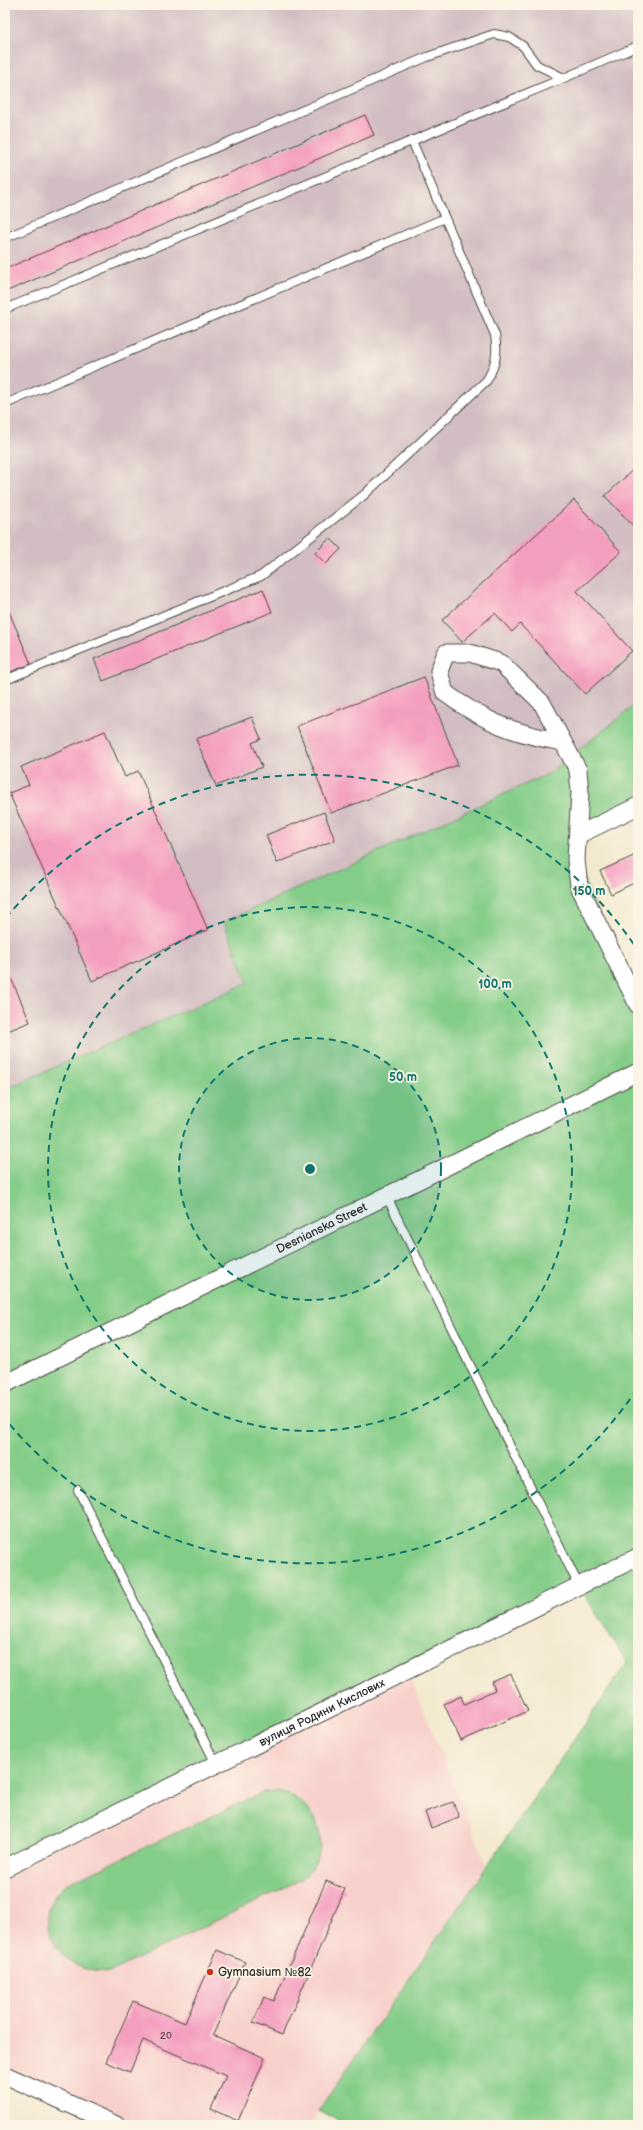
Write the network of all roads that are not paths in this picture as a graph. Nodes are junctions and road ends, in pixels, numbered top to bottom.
1 (638, 46) edge
2 (564, 78) junction
3 (412, 141) junction
4 (445, 218) junction
5 (5, 238) edge
6 (5, 309) edge
7 (5, 404) edge
8 (5, 680) edge
9 (563, 742) junction
10 (638, 806) edge
11 (578, 834) junction
12 (638, 1005) edge
13 (638, 1072) edge
14 (387, 1197) junction
15 (5, 1384) edge
16 (78, 1490) dead end
17 (638, 1557) edge
18 (579, 1586) junction
19 (216, 1764) junction
20 (5, 1868) edge
21 (5, 2075) edge
22 (91, 2120) edge
23 (116, 2125) edge

1 - 2 lane
2 - 3 lane
2 - 5 lane
3 - 4 lane
3 - 6 lane
4 - 7 lane
4 - 8 lane
9 - 9 street
9 - 11 street
10 - 11 street
11 - 12 street
13 - 14 street, Desnianska Street
14 - 15 street, Desnianska Street
14 - 18 lane
16 - 19 lane
17 - 18 street, вулиця Родини Кислових
18 - 19 street, вулиця Родини Кислових
19 - 20 street, вулиця Родини Кислових
21 - 22 street
22 - 23 street

